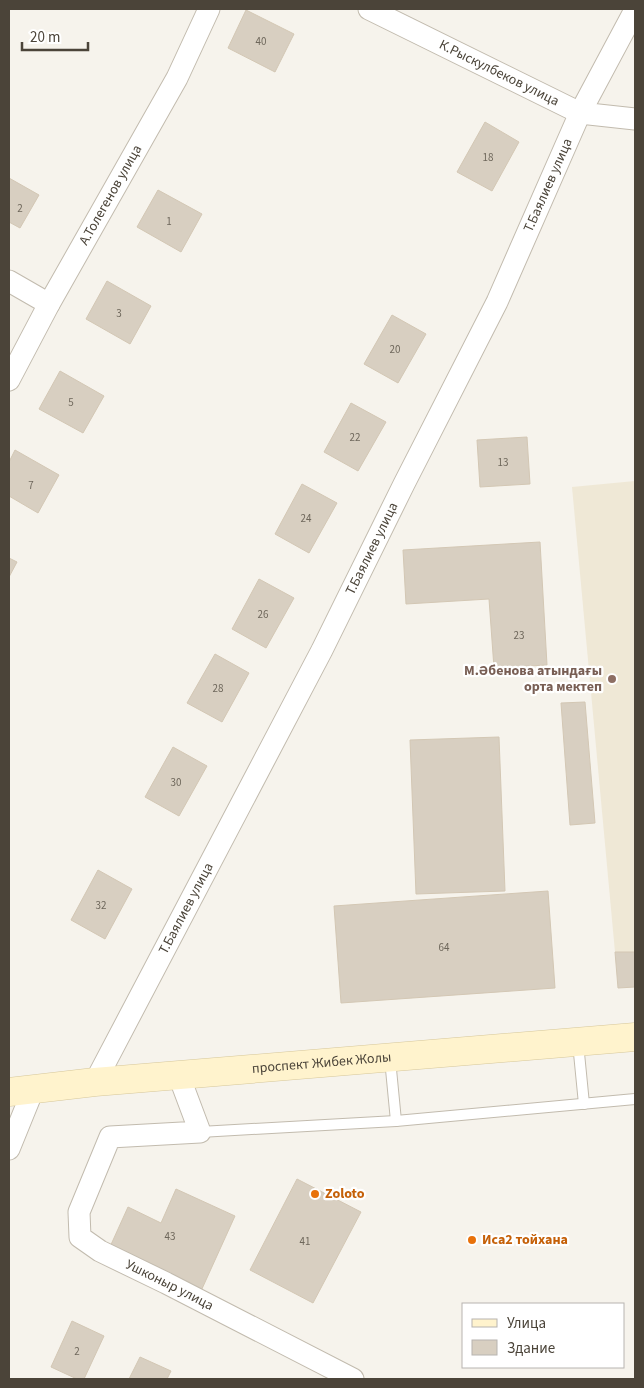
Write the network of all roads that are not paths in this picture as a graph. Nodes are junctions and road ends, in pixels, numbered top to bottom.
1 (209, 9) edge
2 (369, 9) edge
3 (635, 10) edge
4 (580, 112) junction
5 (635, 119) edge
6 (9, 280) edge
7 (50, 304) junction
8 (9, 380) edge
9 (635, 1038) edge
10 (578, 1042) junction
11 (390, 1058) junction
12 (179, 1076) junction
13 (96, 1082) junction
14 (21, 1091) edge
15 (635, 1099) edge
16 (584, 1104) junction
17 (396, 1121) junction
18 (200, 1132) junction
19 (9, 1149) edge
20 (353, 1379) edge

1 - 7 street, А.Толегенов улица
2 - 4 street, К.Рыскулбеков улица
3 - 4 street, Т.Баялиев улица
4 - 5 street, К.Рыскулбеков улица
4 - 13 street, Т.Баялиев улица
6 - 7 street
7 - 8 street, А.Толегенов улица
9 - 10 main road, проспект Жибек Жолы
10 - 11 main road, проспект Жибек Жолы
10 - 16 lane
11 - 12 main road, проспект Жибек Жолы
11 - 17 lane
12 - 13 main road, проспект Жибек Жолы
12 - 18 street
13 - 14 main road, проспект Жибек Жолы
14 - 19 street
15 - 16 lane
16 - 17 lane
17 - 18 lane
18 - 20 street, Ушконыр улица

